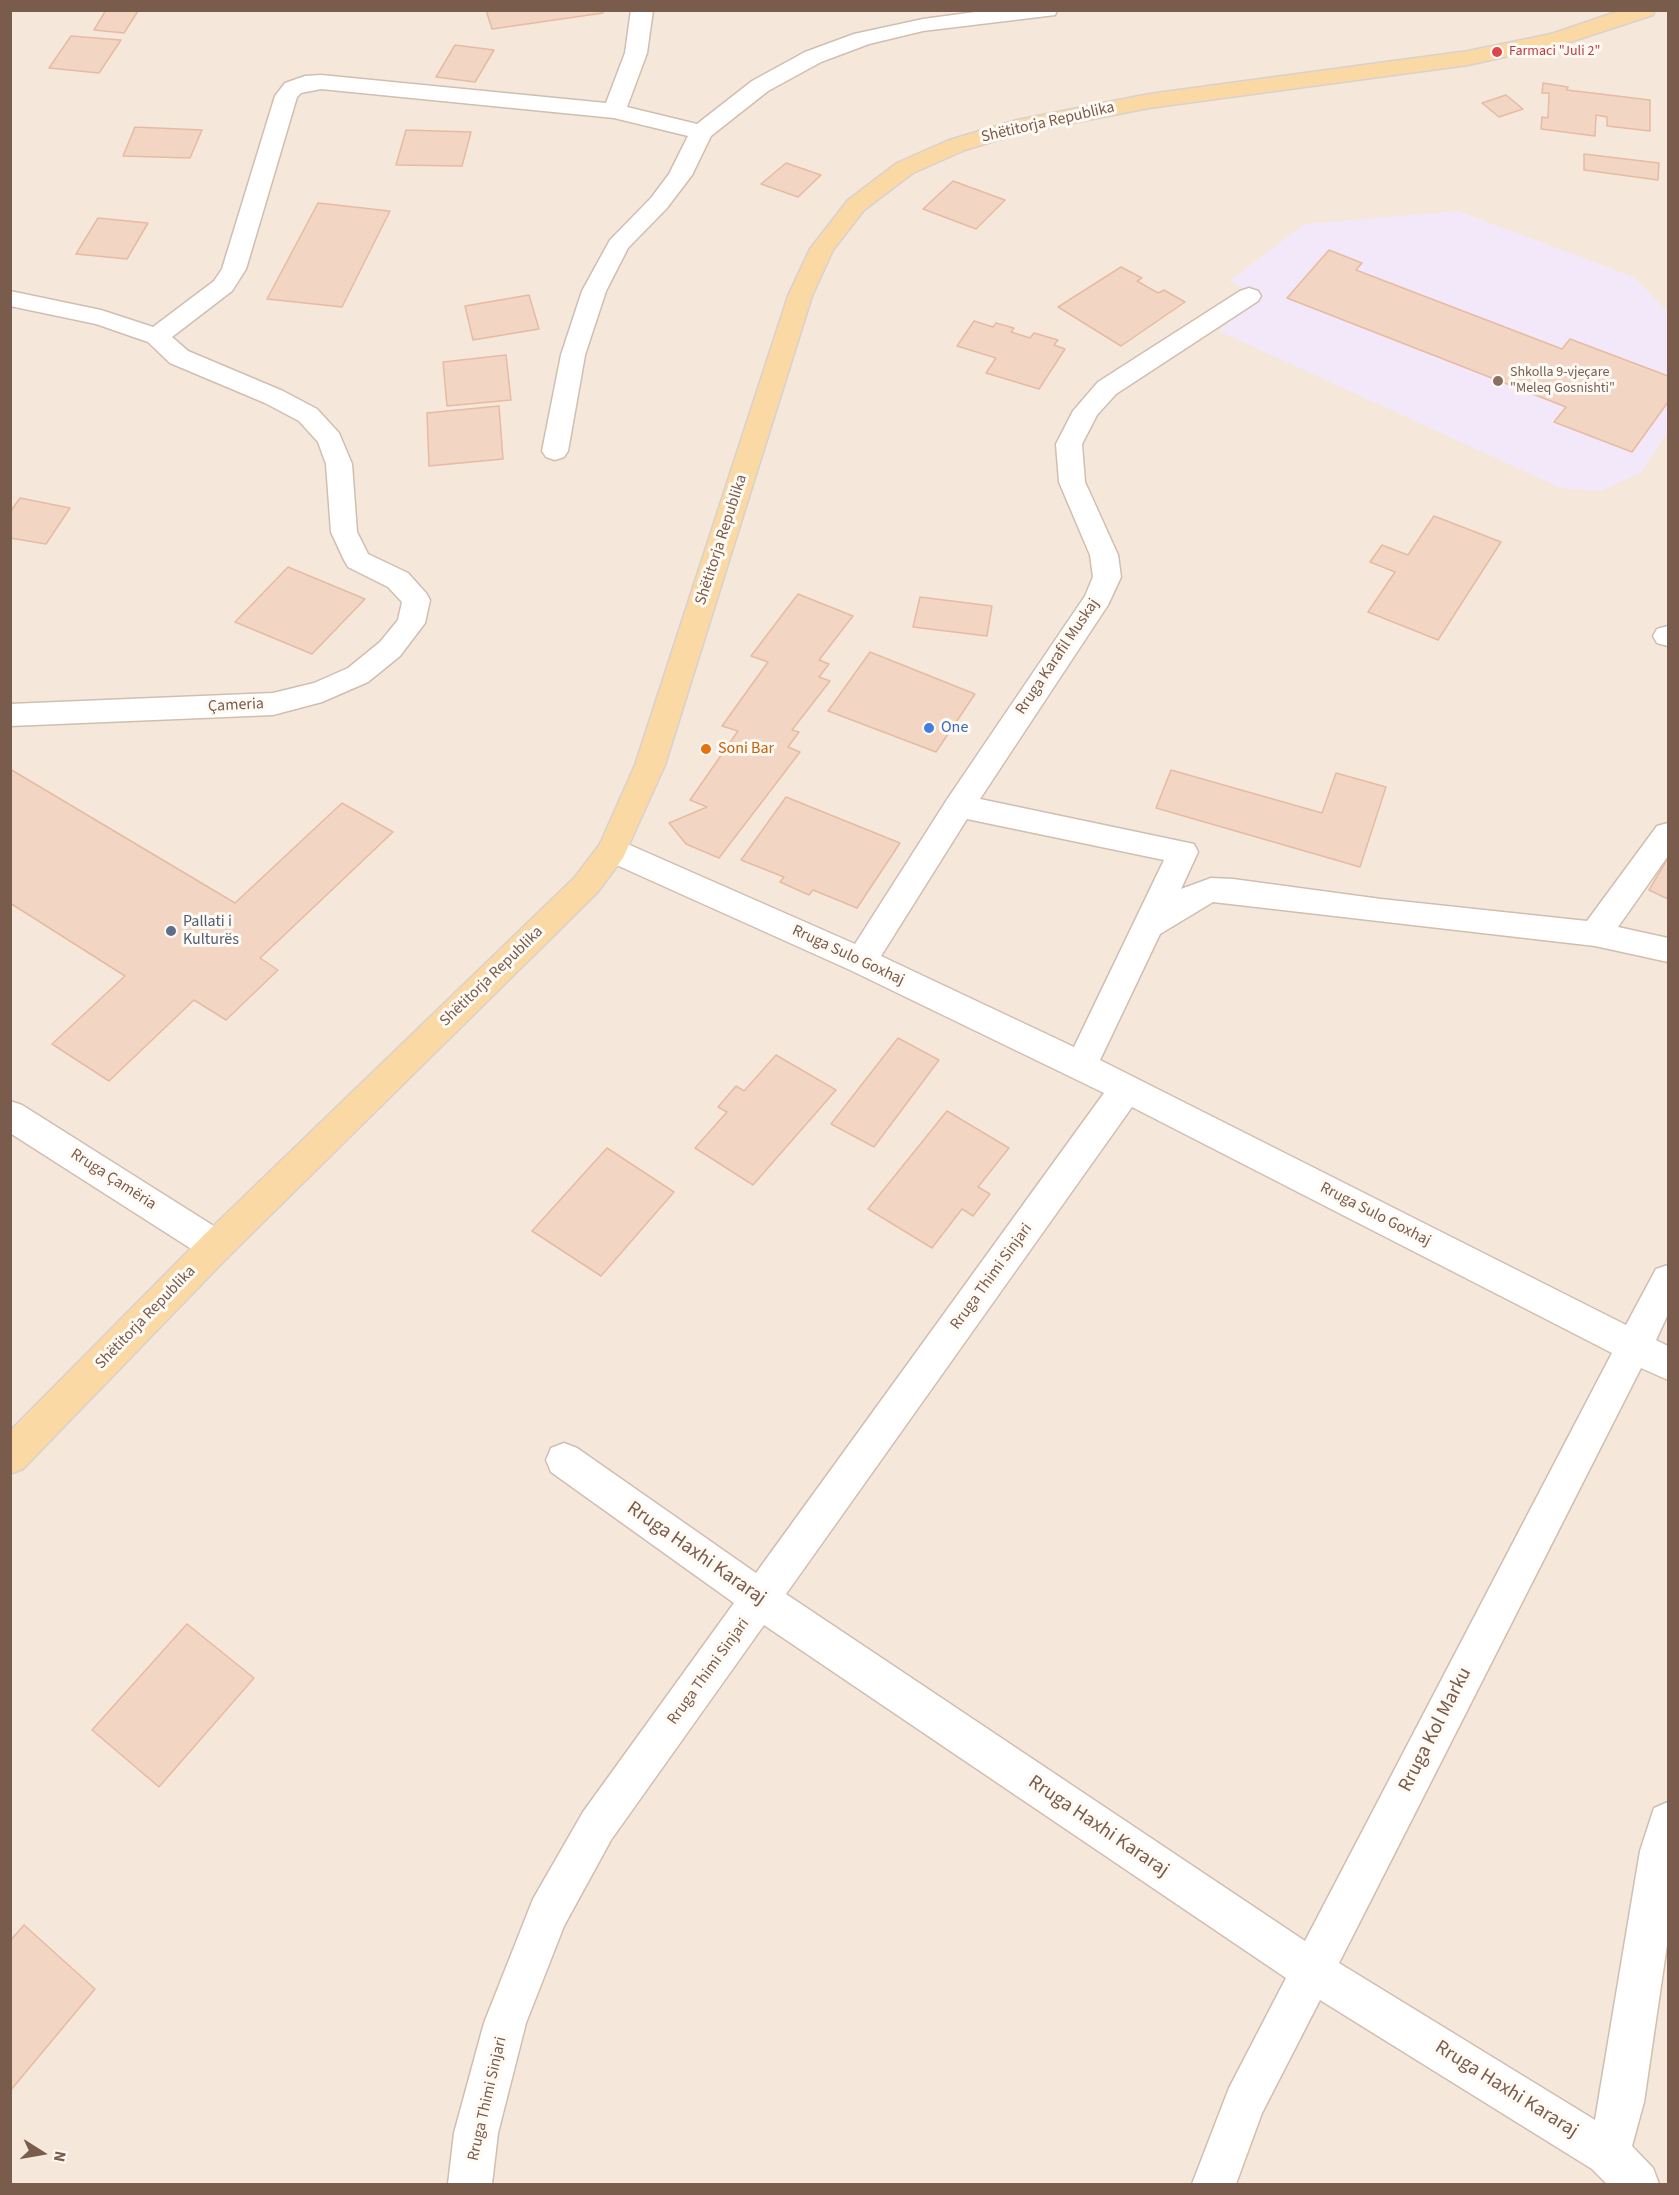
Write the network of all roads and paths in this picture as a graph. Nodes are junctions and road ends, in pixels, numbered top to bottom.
1 (642, 10) edge
2 (1047, 10) edge
3 (1645, 10) edge
4 (614, 111) junction
5 (702, 132) junction
6 (1249, 296) dead end
7 (10, 298) edge
8 (157, 336) junction
9 (555, 452) dead end
10 (10, 715) edge
11 (959, 806) junction
12 (1668, 834) edge
13 (612, 850) junction
14 (1149, 925) junction
15 (1595, 934) junction
16 (1668, 950) edge
17 (861, 961) junction
18 (1082, 1066) junction
19 (1127, 1088) junction
20 (10, 1115) edge
21 (216, 1246) junction
22 (1668, 1280) edge
23 (1633, 1346) junction
24 (1668, 1364) edge
25 (10, 1457) edge
26 (564, 1460) dead end
27 (760, 1600) junction
28 (1668, 1822) edge
29 (1313, 1971) junction
30 (1608, 2153) junction
31 (470, 2184) edge
32 (1214, 2184) edge
33 (1637, 2184) edge

1 - 4 street
2 - 5 street
3 - 13 main road, Shëtitorja Republika
4 - 5 street
4 - 8 street
5 - 9 street
6 - 11 street, Rruga Karafil Muskaj
7 - 8 street
8 - 10 street, Çameria
11 - 14 street
11 - 17 street, Rruga Karafil Muskaj
12 - 15 street
13 - 17 street, Rruga Sulo Goxhaj
13 - 21 main road, Shëtitorja Republika
14 - 15 street
14 - 18 street
15 - 16 street
17 - 18 street, Rruga Sulo Goxhaj
18 - 19 street, Rruga Sulo Goxhaj
19 - 23 street, Rruga Sulo Goxhaj
19 - 27 street, Rruga Thimi Sinjari
20 - 21 street, Rruga Çamëria
21 - 25 main road, Shëtitorja Republika
22 - 23 street, Rruga Kol Marku
23 - 24 street, Rruga Sulo Goxhaj
23 - 29 street, Rruga Kol Marku
26 - 27 street, Rruga Haxhi Kararaj
27 - 29 street, Rruga Haxhi Kararaj
27 - 31 street, Rruga Thimi Sinjari
28 - 30 street
29 - 30 street, Rruga Haxhi Kararaj
29 - 32 street, Rruga Kol Marku
30 - 33 street, Rruga Haxhi Kararaj

